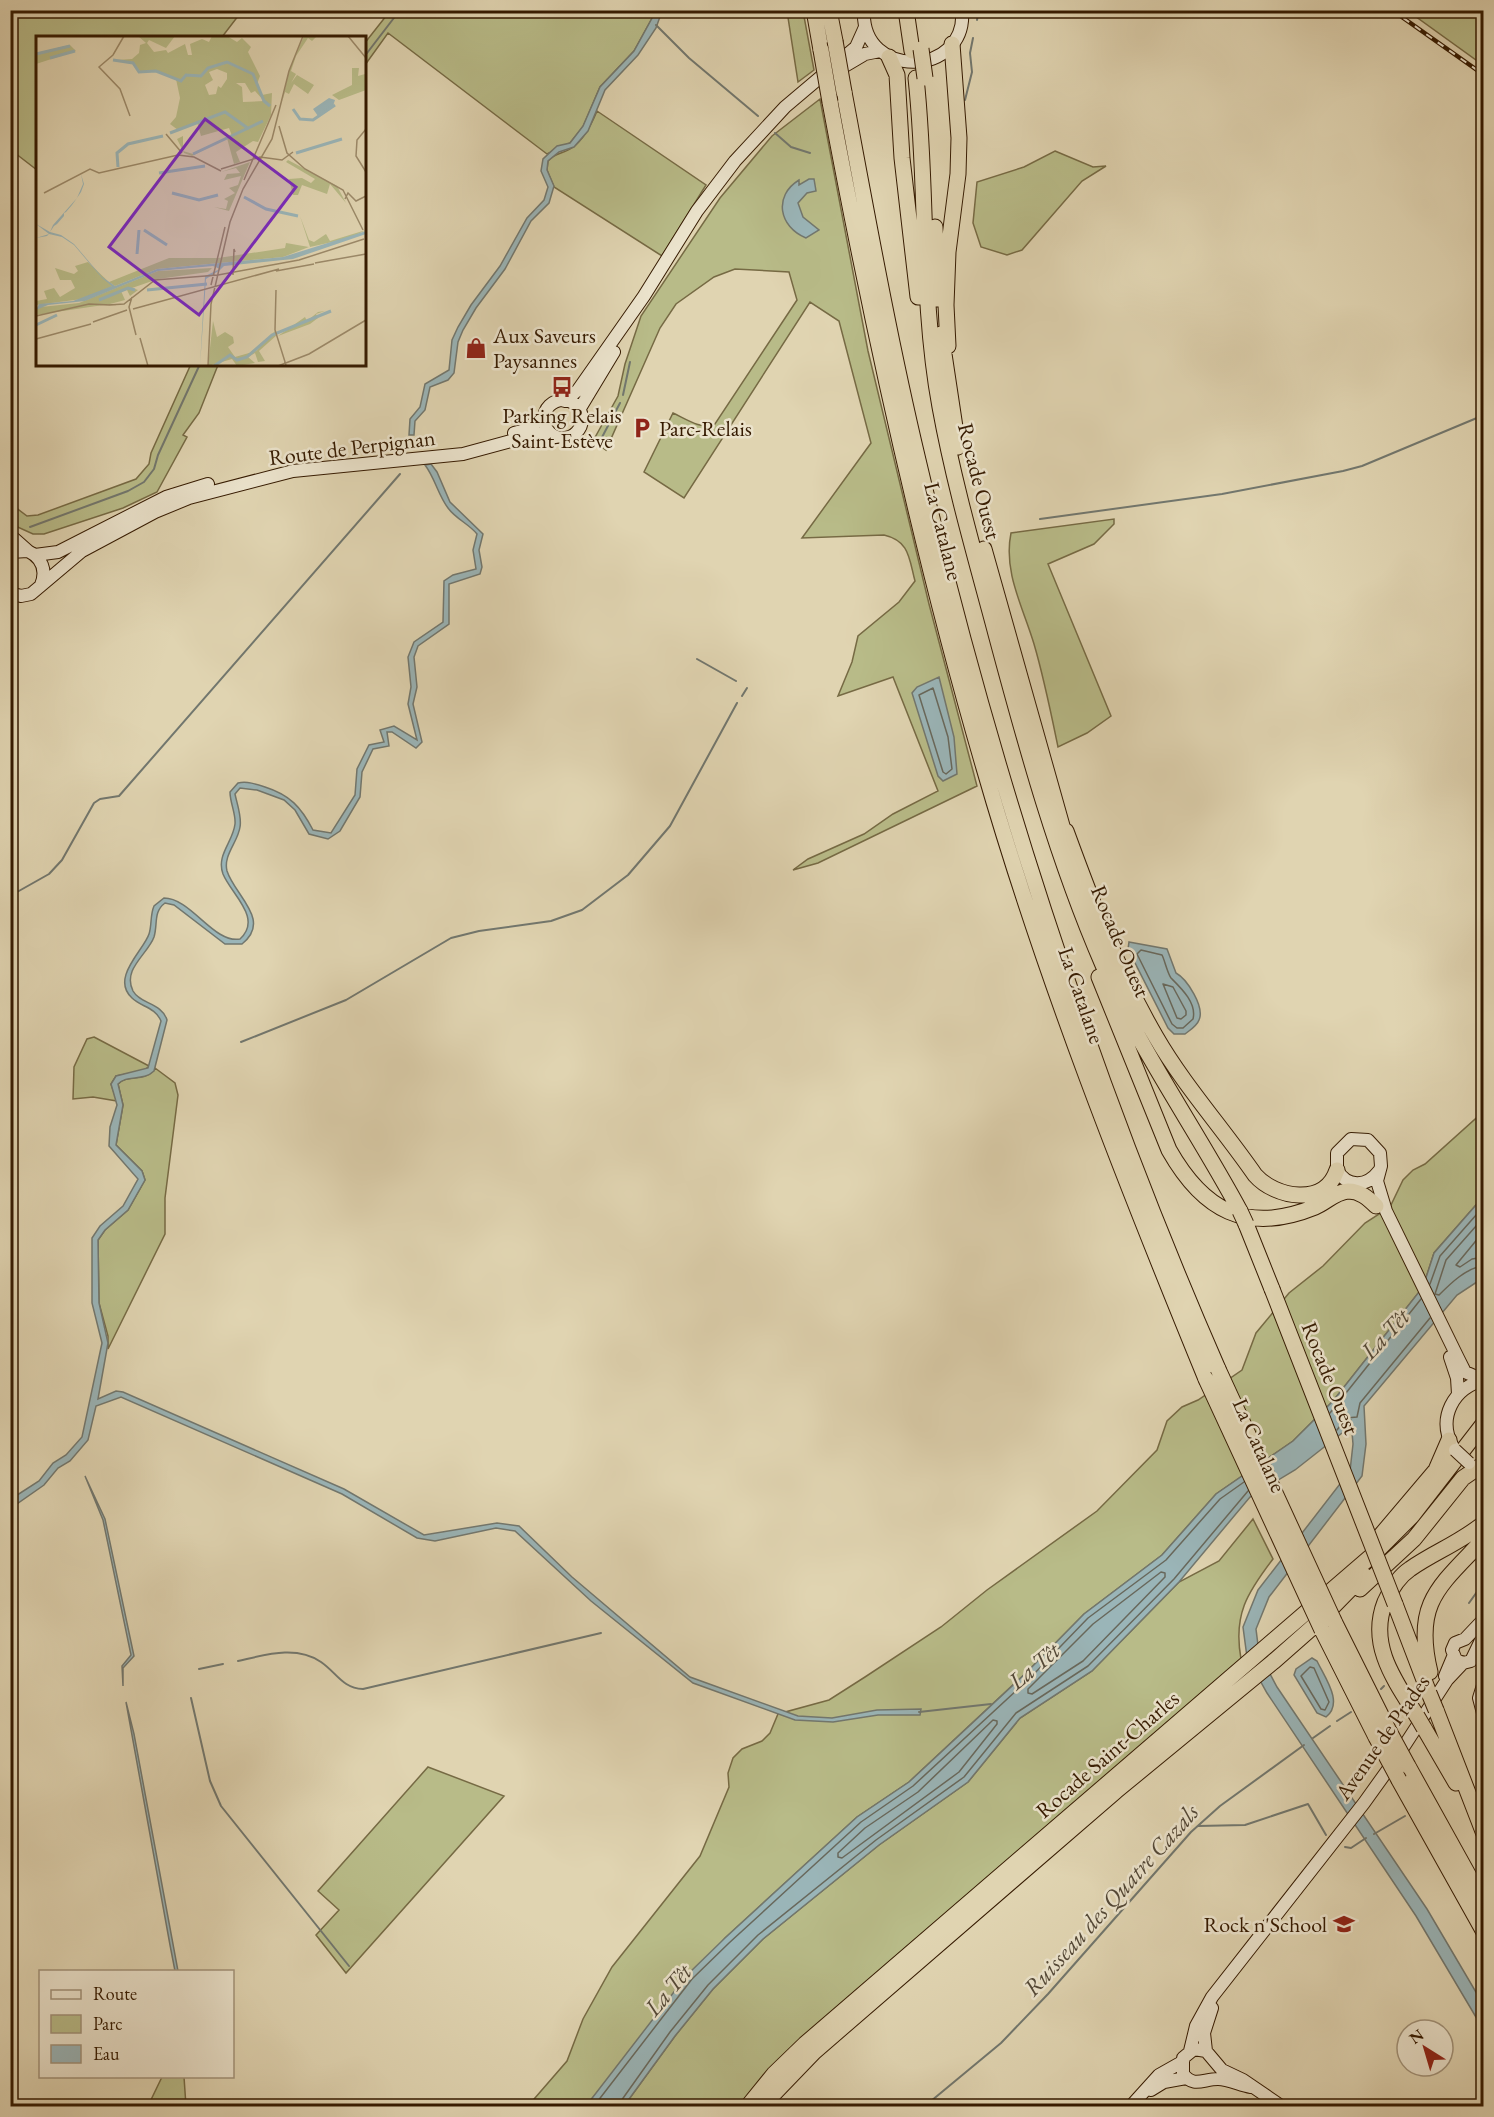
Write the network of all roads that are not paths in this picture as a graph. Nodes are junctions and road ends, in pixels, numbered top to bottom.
1 (814, 10) edge
2 (829, 10) edge
3 (864, 10) edge
4 (906, 10) edge
5 (916, 10) edge
6 (962, 10) edge
7 (865, 27) junction
8 (952, 45) junction
9 (917, 50) junction
10 (885, 54) junction
11 (920, 78) junction
12 (565, 401) junction
13 (579, 410) junction
14 (544, 416) junction
15 (548, 431) junction
16 (958, 447) junction
17 (10, 535) edge
18 (10, 552) edge
19 (32, 553) junction
20 (41, 585) junction
21 (14, 597) edge
22 (986, 597) junction
23 (1056, 804) junction
24 (1049, 819) junction
25 (1337, 1170) junction
26 (1379, 1172) junction
27 (1350, 1183) junction
28 (1379, 1204) junction
29 (1291, 1214) junction
30 (1247, 1218) junction
31 (1461, 1375) junction
32 (1483, 1380) edge
33 (1458, 1394) junction
34 (1484, 1423) edge
35 (1484, 1436) edge
36 (1452, 1445) junction
37 (1477, 1466) edge
38 (1484, 1523) edge
39 (1484, 1539) edge
40 (1397, 1601) junction
41 (1314, 1604) junction
42 (1484, 1619) edge
43 (1324, 1626) junction
44 (1484, 1634) edge
45 (1465, 1639) junction
46 (1467, 1657) junction
47 (1484, 1666) edge
48 (1483, 1683) edge
49 (1434, 1692) junction
50 (1484, 1717) edge
51 (1383, 1734) junction
52 (1484, 1810) edge
53 (1484, 1834) edge
54 (1484, 1839) edge
55 (1484, 1903) edge
56 (1484, 1932) edge
57 (1235, 1969) junction
58 (1206, 2050) junction
59 (1190, 2051) junction
60 (1182, 2062) junction
61 (1215, 2062) junction
62 (1186, 2078) junction
63 (1207, 2081) junction
64 (1251, 2086) junction
65 (748, 2106) edge
66 (762, 2106) edge
67 (1131, 2106) edge
68 (1136, 2106) edge
69 (1281, 2106) edge

1 - 43 highway, La Catalane, bridge
2 - 43 highway, La Catalane, bridge
3 - 7 main road
4 - 9 highway, Rocade Ouest
5 - 9 highway, Rocade Ouest
6 - 8 main road
7 - 10 main road
7 - 12 main road
8 - 10 main road
8 - 16 highway
9 - 11 highway, Rocade Ouest, bridge
10 - 13 main road
10 - 22 highway
11 - 16 highway, Rocade Ouest
11 - 22 highway, Rocade Ouest
12 - 13 main road
12 - 14 main road
13 - 15 main road
14 - 15 main road
14 - 19 main road, Route de Perpignan
15 - 20 main road, Route de Perpignan
16 - 23 highway, Rocade Ouest
17 - 19 main road
18 - 19 main road, Route de Perpignan
19 - 20 main road
20 - 21 main road, Route de Perpignan
22 - 24 highway, Rocade Ouest
23 - 25 highway
23 - 30 highway, Rocade Ouest
24 - 29 highway
24 - 30 highway, Rocade Ouest
25 - 26 main road
25 - 27 main road
26 - 27 main road
26 - 28 main road
27 - 28 main road
27 - 29 highway
28 - 29 highway
28 - 31 main road
30 - 40 highway, Rocade Ouest
31 - 32 main road
31 - 33 main road
32 - 33 main road
33 - 36 main road
34 - 41 highway, Rocade Saint-Charles
35 - 43 highway, Rocade Saint-Charles
36 - 37 main road, bridge
36 - 41 highway
37 - 43 highway
38 - 54 highway
39 - 49 highway
40 - 49 highway, Rocade Ouest
40 - 49 highway, Rocade Ouest
41 - 65 highway, Rocade Saint-Charles
42 - 45 main road
43 - 51 highway, La Catalane
43 - 66 highway, Rocade Saint-Charles
44 - 46 main road, Avenue de Prades
45 - 46 main road
45 - 46 main road
46 - 47 main road
46 - 48 main road
46 - 57 main road, Avenue de Prades
48 - 50 main road
49 - 52 highway, Rocade Ouest
49 - 53 highway, Rocade Ouest
51 - 55 highway, La Catalane, bridge
51 - 56 highway, La Catalane, bridge
57 - 58 main road, Avenue de Prades
57 - 59 main road, Avenue de Prades
58 - 59 main road
58 - 61 main road
59 - 60 main road
60 - 62 main road
60 - 67 main road
61 - 63 main road
61 - 64 main road
62 - 63 main road
62 - 68 main road
63 - 64 main road
64 - 69 main road

